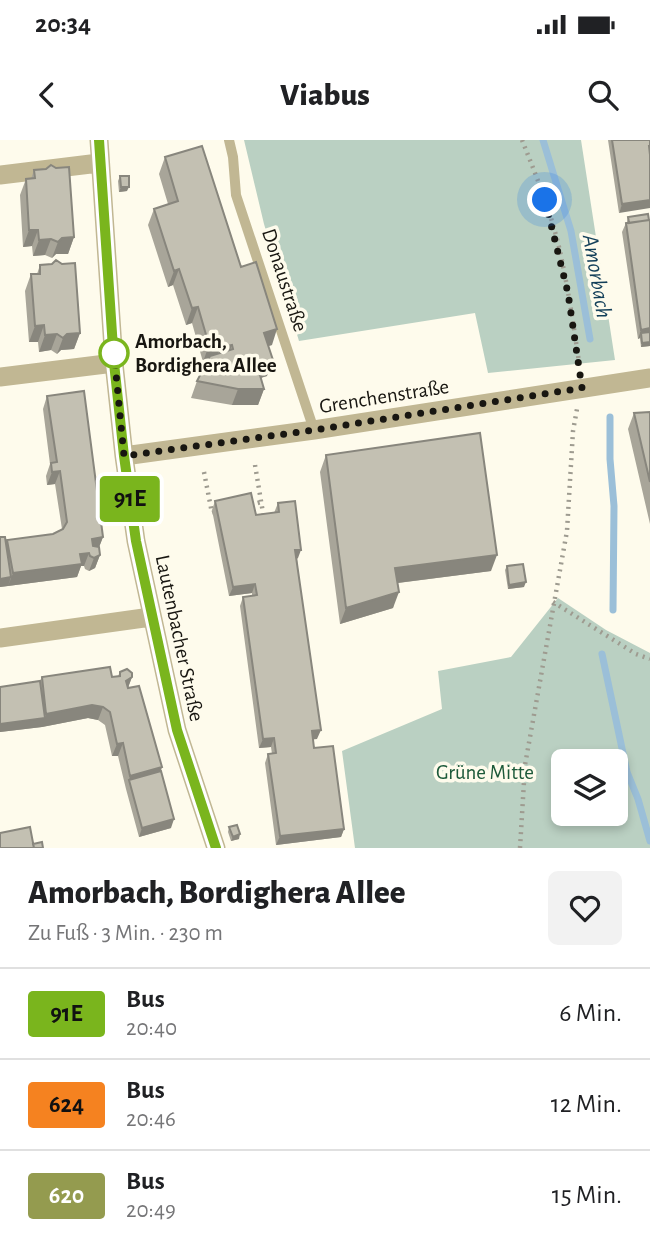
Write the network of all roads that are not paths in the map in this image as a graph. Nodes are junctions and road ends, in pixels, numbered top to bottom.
1 (99, 140) edge
2 (229, 140) edge
3 (99, 163) junction
4 (0, 175) edge
5 (114, 363) junction
6 (0, 377) edge
7 (650, 378) edge
8 (314, 430) junction
9 (124, 456) junction
10 (151, 617) junction
11 (0, 638) edge
12 (214, 848) edge

1 - 3 street, Lautenbacher Straße
2 - 8 lane, Donaustraße
3 - 4 street
3 - 5 street, Lautenbacher Straße
5 - 6 street
5 - 9 street, Lautenbacher Straße
7 - 8 street, Grenchenstraße
8 - 9 street, Grenchenstraße
9 - 10 street, Lautenbacher Straße
10 - 11 street
10 - 12 street, Lautenbacher Straße

